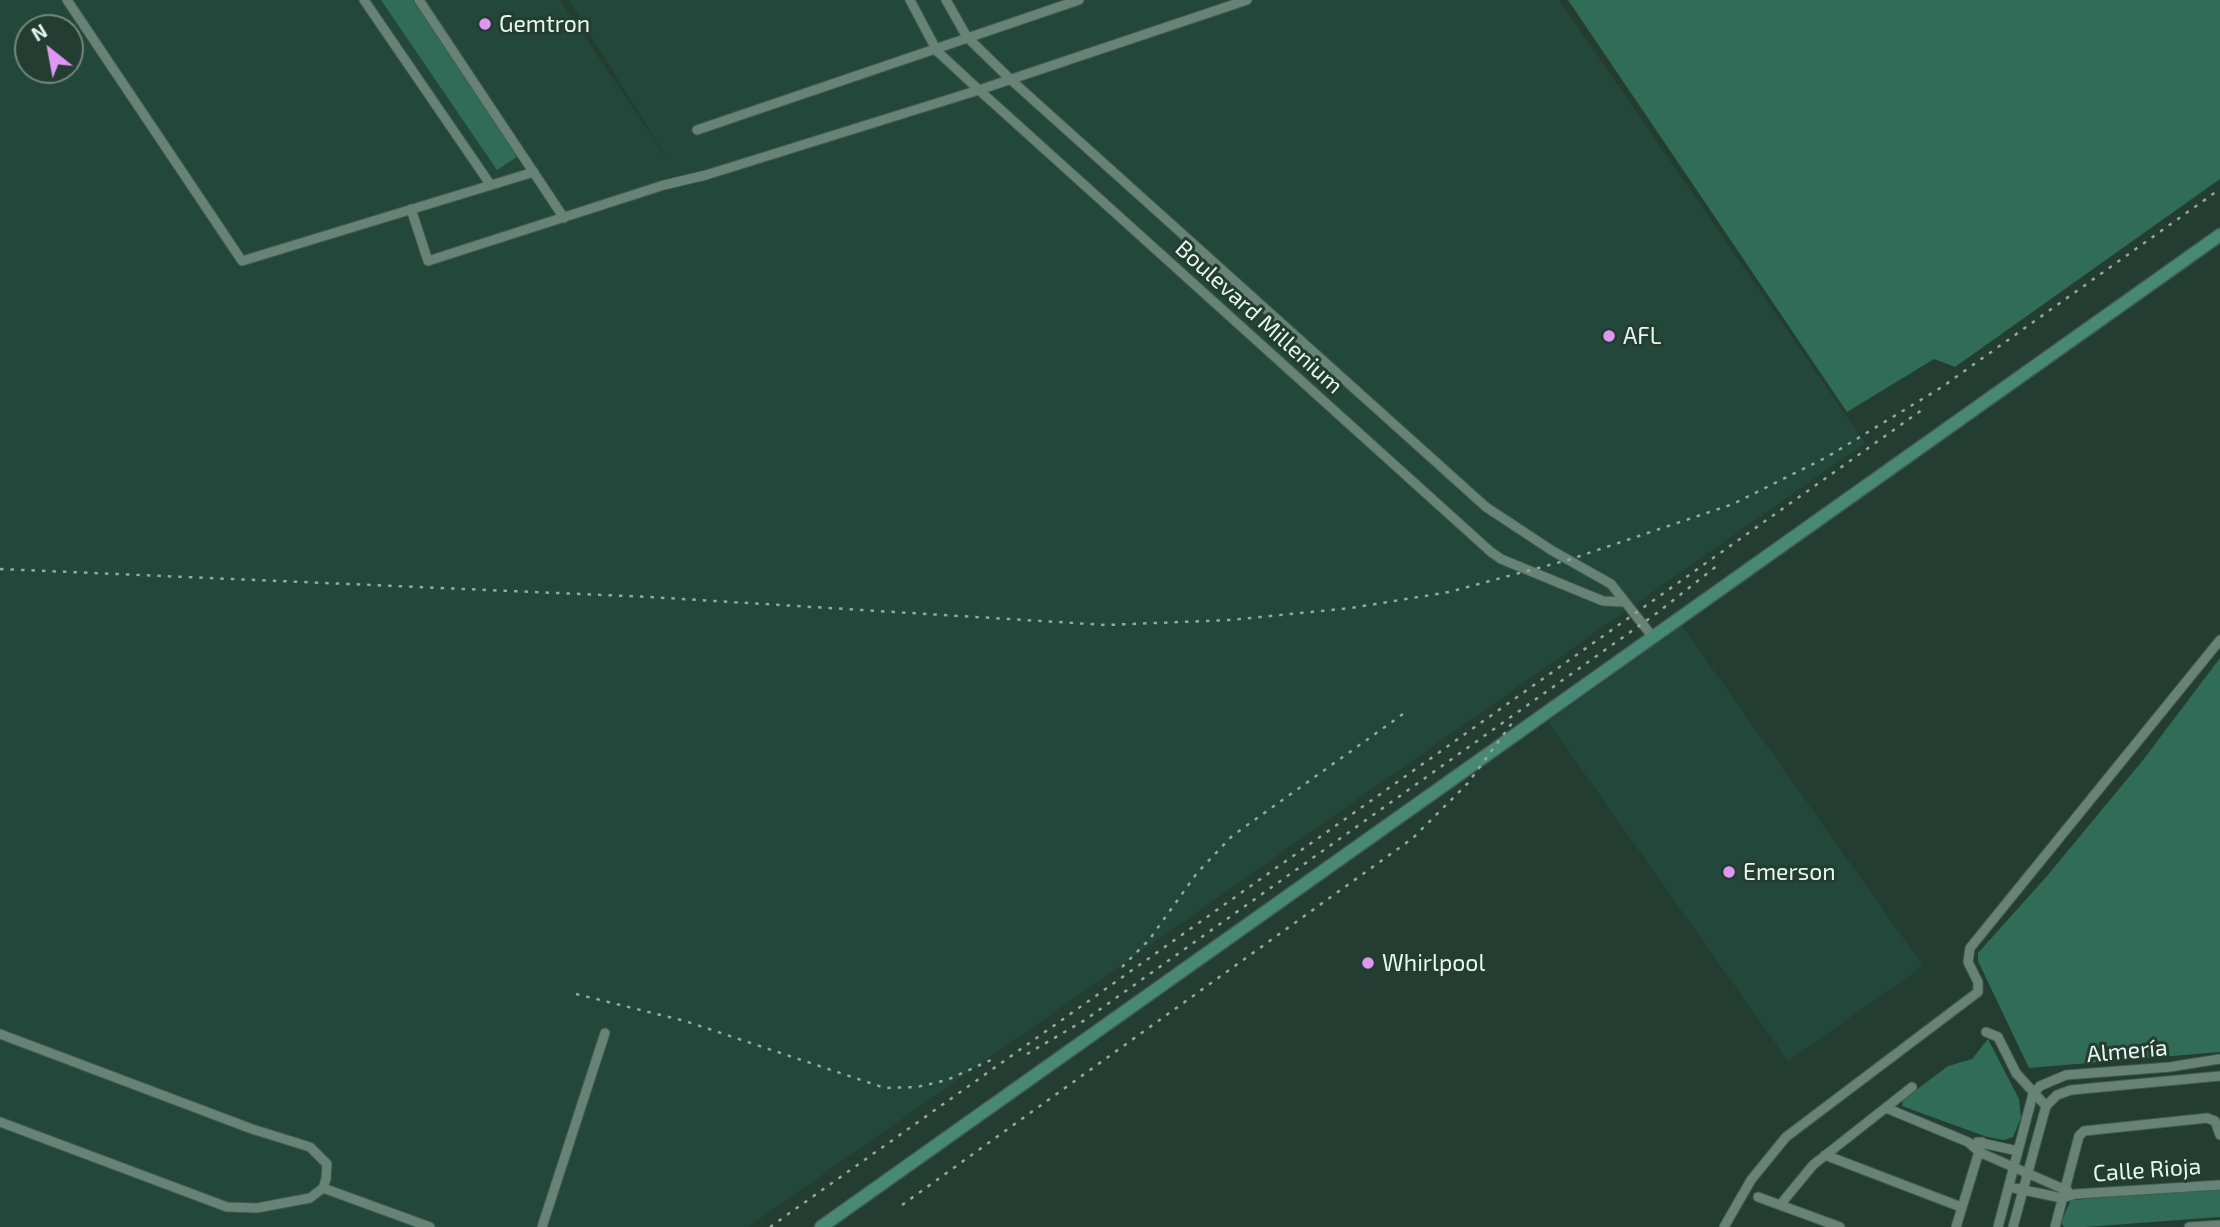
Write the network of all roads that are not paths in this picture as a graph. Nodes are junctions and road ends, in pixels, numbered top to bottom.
1 (67, 0) edge
2 (364, 0) edge
3 (419, 0) edge
4 (910, 0) edge
5 (946, 0) edge
6 (1079, 0) edge
7 (1247, 0) edge
8 (967, 37) junction
9 (937, 51) junction
10 (1010, 79) junction
11 (979, 90) junction
12 (698, 131) dead end
13 (534, 172) junction
14 (490, 184) junction
15 (411, 209) junction
16 (564, 218) junction
17 (2220, 235) edge
18 (1625, 602) junction
19 (1652, 636) junction
20 (2220, 640) edge
21 (1986, 1032) dead end
22 (605, 1033) dead end
23 (0, 1034) edge
24 (2220, 1059) edge
25 (2220, 1076) edge
26 (1912, 1087) dead end
27 (2033, 1094) junction
28 (2046, 1106) junction
29 (1886, 1108) junction
30 (0, 1122) edge
31 (2220, 1135) edge
32 (1968, 1142) junction
33 (1982, 1142) junction
34 (2018, 1151) junction
35 (1979, 1152) junction
36 (1825, 1155) junction
37 (2014, 1167) junction
38 (2028, 1174) junction
39 (324, 1184) junction
40 (2220, 1185) edge
41 (2009, 1187) junction
42 (2023, 1190) junction
43 (2063, 1194) junction
44 (1758, 1197) dead end
45 (1780, 1205) junction
46 (1961, 1207) junction
47 (2220, 1225) edge
48 (430, 1227) edge
49 (542, 1227) edge
50 (821, 1227) edge
51 (1724, 1227) edge
52 (1840, 1227) edge
53 (1956, 1227) edge
54 (1998, 1227) edge
55 (2013, 1227) edge
56 (2055, 1227) edge
57 (2189, 1227) edge

1 - 15 street
2 - 14 street
3 - 13 street
4 - 9 street, Boulevard Millenium
5 - 8 street, Boulevard Millenium
6 - 8 street
7 - 10 street
8 - 9 street
8 - 10 street, Boulevard Millenium
9 - 11 street, Boulevard Millenium
9 - 12 street
10 - 11 street
10 - 18 street, Boulevard Millenium
11 - 16 street
11 - 18 street, Boulevard Millenium
13 - 14 street
13 - 16 street
14 - 15 street
15 - 16 street
17 - 19 street
18 - 19 street, Boulevard Millenium
19 - 50 street
20 - 51 street
21 - 27 street
22 - 49 street
23 - 39 street
24 - 27 street, Almería
25 - 28 street, Almería
26 - 29 street
27 - 28 street
27 - 34 street
28 - 38 street
29 - 32 street
29 - 36 street
30 - 39 street
31 - 43 street
32 - 33 street
32 - 35 street, Calle Rioja
33 - 34 street
33 - 35 street
34 - 37 street
35 - 37 street, Calle Rioja
35 - 46 street
36 - 45 street
36 - 46 street
37 - 38 street, Calle Rioja
37 - 41 street
38 - 42 street
38 - 43 street, Calle Rioja
39 - 48 street
40 - 43 street, Calle Rioja
41 - 42 street, Calle Rioja
41 - 54 street
42 - 43 street, Calle Rioja
42 - 55 street
43 - 56 street
44 - 45 street
45 - 52 street
46 - 53 street
47 - 57 street

